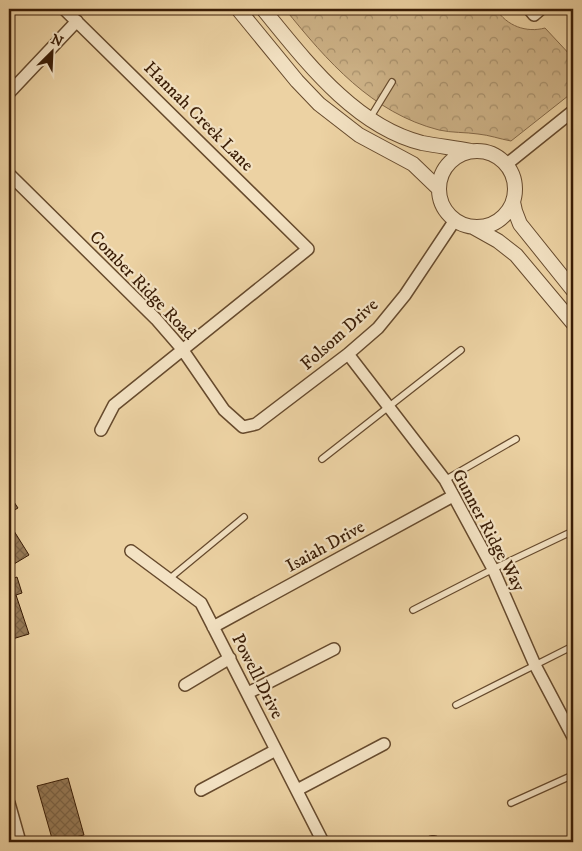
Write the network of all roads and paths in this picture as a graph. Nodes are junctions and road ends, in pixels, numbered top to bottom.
1 (64, 9) edge
2 (238, 9) edge
3 (263, 9) edge
4 (77, 21) junction
5 (392, 82) dead end
6 (9, 93) edge
7 (573, 111) edge
8 (370, 118) junction
9 (471, 151) junction
10 (507, 164) junction
11 (9, 174) edge
12 (439, 189) junction
13 (513, 202) junction
14 (455, 220) junction
15 (472, 227) junction
16 (573, 290) edge
17 (573, 323) edge
18 (182, 349) junction
19 (461, 350) dead end
20 (348, 354) junction
21 (388, 405) junction
22 (243, 427) joint
23 (101, 430) dead end
24 (516, 439) dead end
25 (322, 459) dead end
26 (445, 480) junction
27 (453, 496) junction
28 (244, 516) dead end
29 (573, 531) edge
30 (131, 551) dead end
31 (493, 569) junction
32 (169, 579) junction
33 (413, 610) dead end
34 (213, 627) junction
35 (573, 646) edge
36 (334, 649) dead end
37 (230, 658) junction
38 (535, 665) junction
39 (185, 685) dead end
40 (248, 693) junction
41 (456, 705) dead end
42 (573, 737) edge
43 (384, 744) dead end
44 (276, 750) junction
45 (573, 775) edge
46 (202, 790) dead end
47 (297, 790) junction
48 (9, 803) edge
49 (511, 803) dead end
50 (20, 842) edge
51 (323, 842) edge

1 - 4 street, Hannah Creek Lane
2 - 12 street
3 - 8 street
4 - 6 street
4 - 18 street, Hannah Creek Lane
5 - 8 lane
7 - 10 street
8 - 9 street
9 - 10 street
9 - 12 street
10 - 13 street
11 - 18 street, Comber Ridge Road
12 - 14 street
13 - 15 street
13 - 16 street
14 - 15 street
14 - 20 street, Folsom Drive
15 - 17 street
18 - 22 street, Comber Ridge Road
18 - 23 street
19 - 21 lane
20 - 21 street, Gunner Ridge Way
20 - 22 street, Folsom Drive
21 - 25 lane
21 - 26 street, Gunner Ridge Way
24 - 26 lane
26 - 27 street, Gunner Ridge Way
27 - 31 street, Gunner Ridge Way
27 - 34 street, Isaiah Drive
28 - 32 lane
29 - 31 lane
30 - 32 street, Powell Drive
31 - 33 lane
31 - 38 street, Gunner Ridge Way
32 - 34 street, Powell Drive
34 - 37 street, Powell Drive
35 - 38 lane
36 - 40 street
37 - 39 street
37 - 40 street, Powell Drive
38 - 41 lane
38 - 42 street, Gunner Ridge Way
40 - 44 street, Powell Drive
43 - 47 street
44 - 46 street
44 - 47 street, Powell Drive
45 - 49 lane
47 - 51 street, Powell Drive
48 - 50 street

